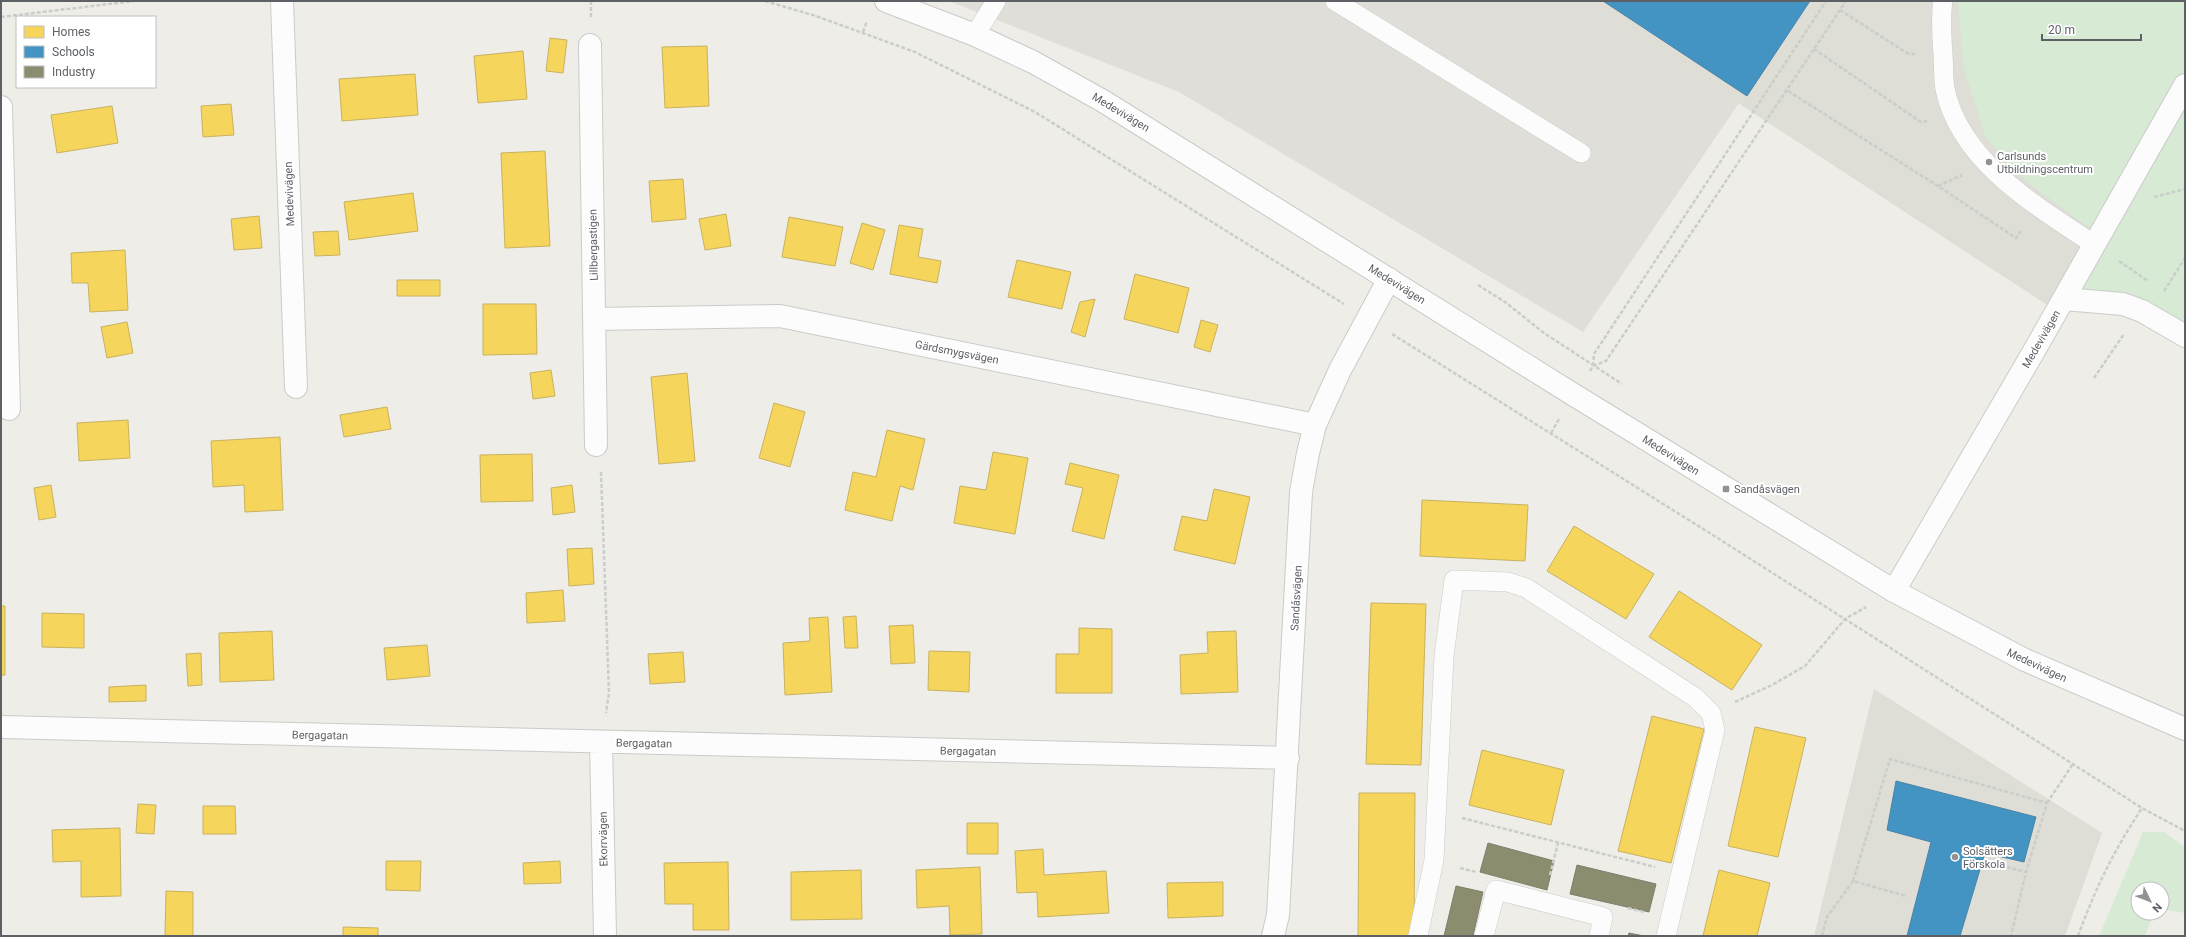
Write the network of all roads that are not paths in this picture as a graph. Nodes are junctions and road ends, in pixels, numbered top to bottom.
1 (282, 1) edge
2 (886, 1) edge
3 (996, 1) edge
4 (1335, 1) edge
5 (1943, 1) edge
6 (976, 34) junction
7 (590, 45) dead end
8 (2185, 85) edge
9 (1, 108) edge
10 (1581, 154) dead end
11 (2095, 245) junction
12 (1389, 279) junction
13 (2064, 299) junction
14 (594, 319) junction
15 (2185, 336) edge
16 (296, 387) dead end
17 (9, 410) dead end
18 (1316, 425) junction
19 (596, 445) road end
20 (1894, 591) junction
21 (1, 728) edge
22 (2185, 730) edge
23 (601, 742) junction
24 (1288, 758) junction
25 (605, 936) edge
26 (1273, 936) edge
27 (1418, 936) edge
28 (1484, 936) edge
29 (1599, 936) edge
30 (1666, 936) edge

1 - 16 street, Medevivägen
2 - 6 street, Medevivägen
3 - 6 lane
4 - 10 lane
5 - 11 lane
6 - 12 street, Medevivägen
7 - 14 street, Lillbergastigen
8 - 11 street, Medevivägen
9 - 17 street
11 - 13 street, Medevivägen
12 - 18 street, Sandåsvägen
12 - 20 street, Medevivägen
13 - 15 street
13 - 20 street, Medevivägen
14 - 18 street, Gärdsmygsvägen
14 - 19 street, Lillbergastigen
18 - 24 street, Sandåsvägen
20 - 22 street, Medevivägen
21 - 23 street, Bergagatan
23 - 24 street, Bergagatan
23 - 25 street, Ekorrvägen
24 - 26 street, Sandåsvägen
27 - 30 lane
28 - 29 lane

